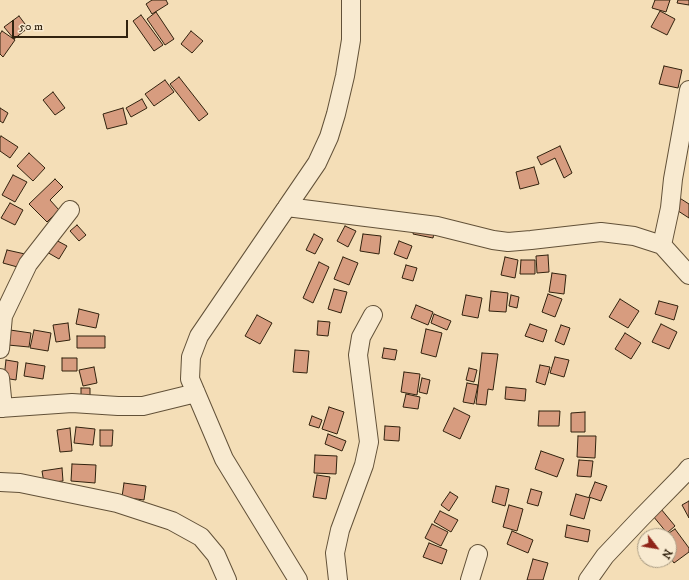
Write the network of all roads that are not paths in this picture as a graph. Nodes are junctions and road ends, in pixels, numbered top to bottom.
1 (351, 0) edge
2 (689, 90) edge
3 (287, 207) junction
4 (70, 210) dead end
5 (662, 244) junction
6 (689, 275) edge
7 (373, 314) dead end
8 (0, 349) edge
9 (0, 378) edge
10 (196, 393) junction
11 (1, 408) edge
12 (689, 468) edge
13 (0, 482) edge
14 (478, 554) dead end
15 (227, 580) edge
16 (298, 580) edge
17 (338, 580) edge
18 (470, 580) edge
19 (588, 580) edge

1 - 3 street
2 - 5 street
3 - 5 street
3 - 10 street
4 - 8 street
5 - 6 street
7 - 17 street
9 - 11 street
10 - 11 street
10 - 16 street
12 - 19 street
13 - 15 street
14 - 18 street

